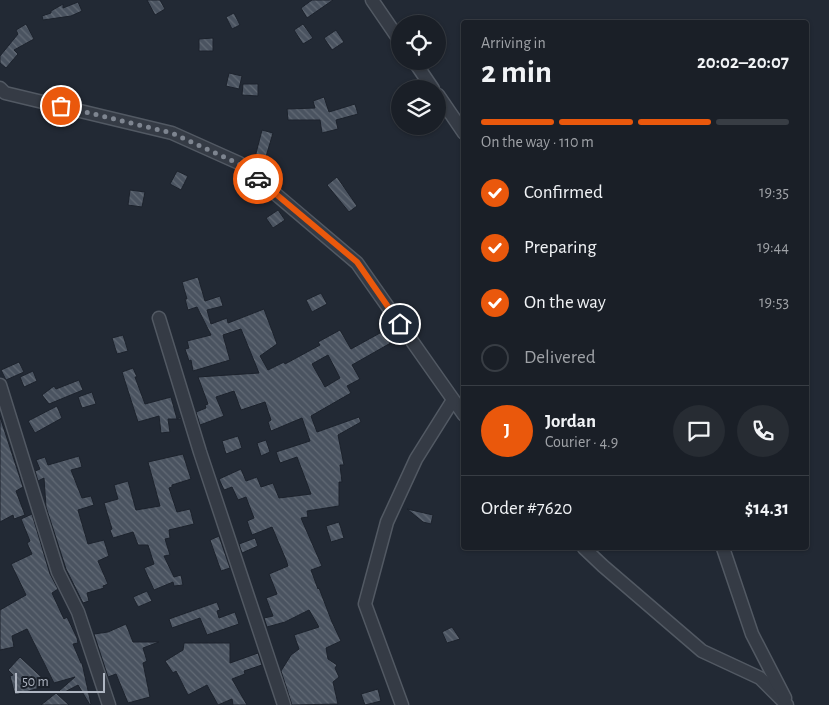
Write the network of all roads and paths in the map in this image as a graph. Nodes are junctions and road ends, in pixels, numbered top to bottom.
1 (372, 0) edge
2 (391, 27) edge
3 (0, 88) edge
4 (446, 107) edge
5 (461, 129) edge
6 (158, 318) dead end
7 (0, 385) edge
8 (453, 400) junction
9 (461, 411) edge
10 (586, 550) edge
11 (724, 550) edge
12 (109, 705) edge
13 (284, 705) edge
14 (402, 705) edge
15 (788, 705) edge

1 - 2 street
3 - 8 street
4 - 5 street
6 - 13 street
7 - 12 street
8 - 9 street
8 - 14 street
10 - 15 street
11 - 15 street

